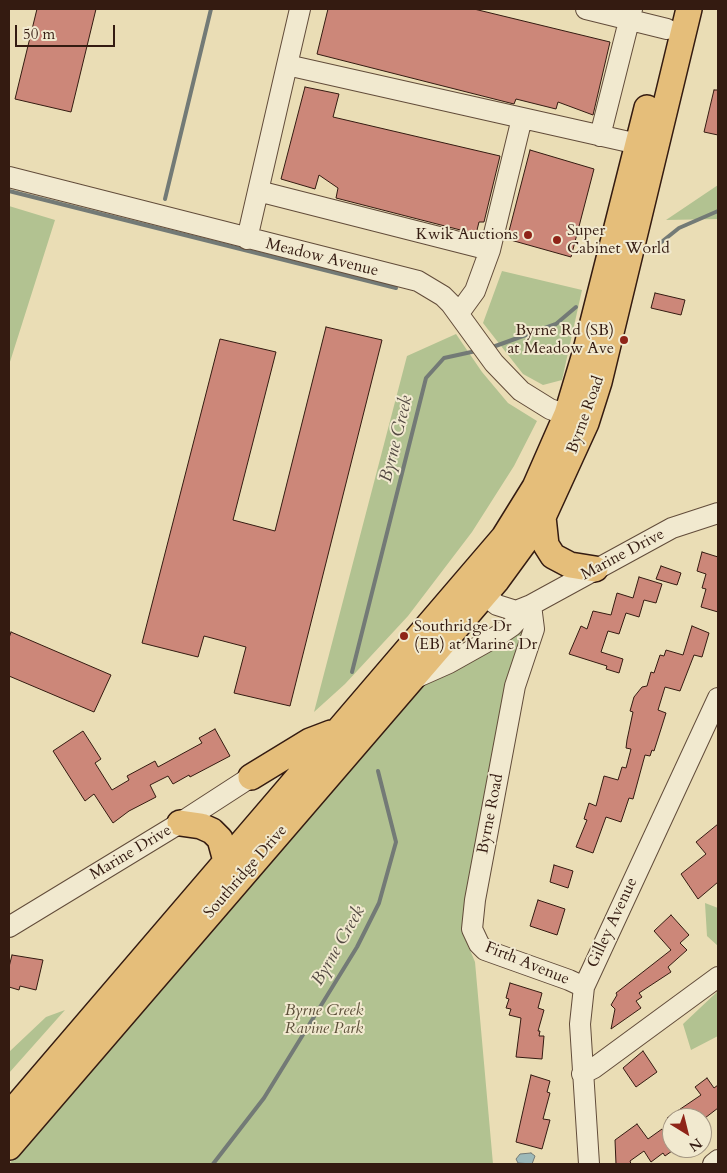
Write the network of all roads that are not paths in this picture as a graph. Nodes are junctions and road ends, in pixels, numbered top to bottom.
1 (300, 9) edge
2 (586, 9) edge
3 (689, 9) edge
4 (631, 14) edge
5 (669, 19) edge
6 (287, 66) junction
7 (522, 118) junction
8 (600, 136) junction
9 (638, 144) junction
10 (9, 177) edge
11 (258, 191) junction
12 (247, 240) junction
13 (490, 250) junction
14 (458, 313) junction
15 (577, 418) junction
16 (718, 513) edge
17 (543, 517) junction
18 (595, 569) junction
19 (475, 589) junction
20 (531, 605) junction
21 (411, 680) junction
22 (718, 698) edge
23 (338, 730) junction
24 (251, 776) joint
25 (180, 823) junction
26 (226, 861) junction
27 (9, 927) edge
28 (474, 936) joint
29 (718, 977) edge
30 (584, 988) junction
31 (582, 1074) junction
32 (9, 1115) edge
33 (9, 1147) edge
34 (718, 1160) edge
35 (589, 1164) edge
36 (713, 1164) edge

1 - 6 street
2 - 4 street
3 - 15 main road, Byrne Road
4 - 5 street
4 - 8 street
5 - 9 main road, Byrne Road
6 - 7 street
6 - 11 street
7 - 8 street
7 - 13 street
8 - 9 street
9 - 15 main road, Byrne Road
10 - 12 street, Meadow Avenue
11 - 12 street
11 - 13 street
12 - 14 street, Meadow Avenue
13 - 14 street
14 - 15 street, Meadow Avenue
15 - 17 main road, Byrne Road
15 - 19 main road, Byrne Road
16 - 18 street, Marine Drive
17 - 18 main road
17 - 19 main road, Byrne Road
18 - 20 street, Marine Drive
19 - 20 street, Marine Drive
19 - 21 main road, Southridge Drive
19 - 23 main road, Southridge Drive
20 - 21 street, Marine Drive
20 - 28 street, Byrne Road
21 - 33 main road, Southridge Drive
22 - 30 street, Gilley Avenue
23 - 24 main road
23 - 26 main road, Southridge Drive
24 - 25 street, Marine Drive
25 - 26 main road
25 - 27 street, Marine Drive
26 - 32 main road, Southridge Drive
28 - 30 street, Firth Avenue
29 - 31 street
30 - 31 street, Gilley Avenue
31 - 35 street, Gilley Avenue
34 - 36 street

